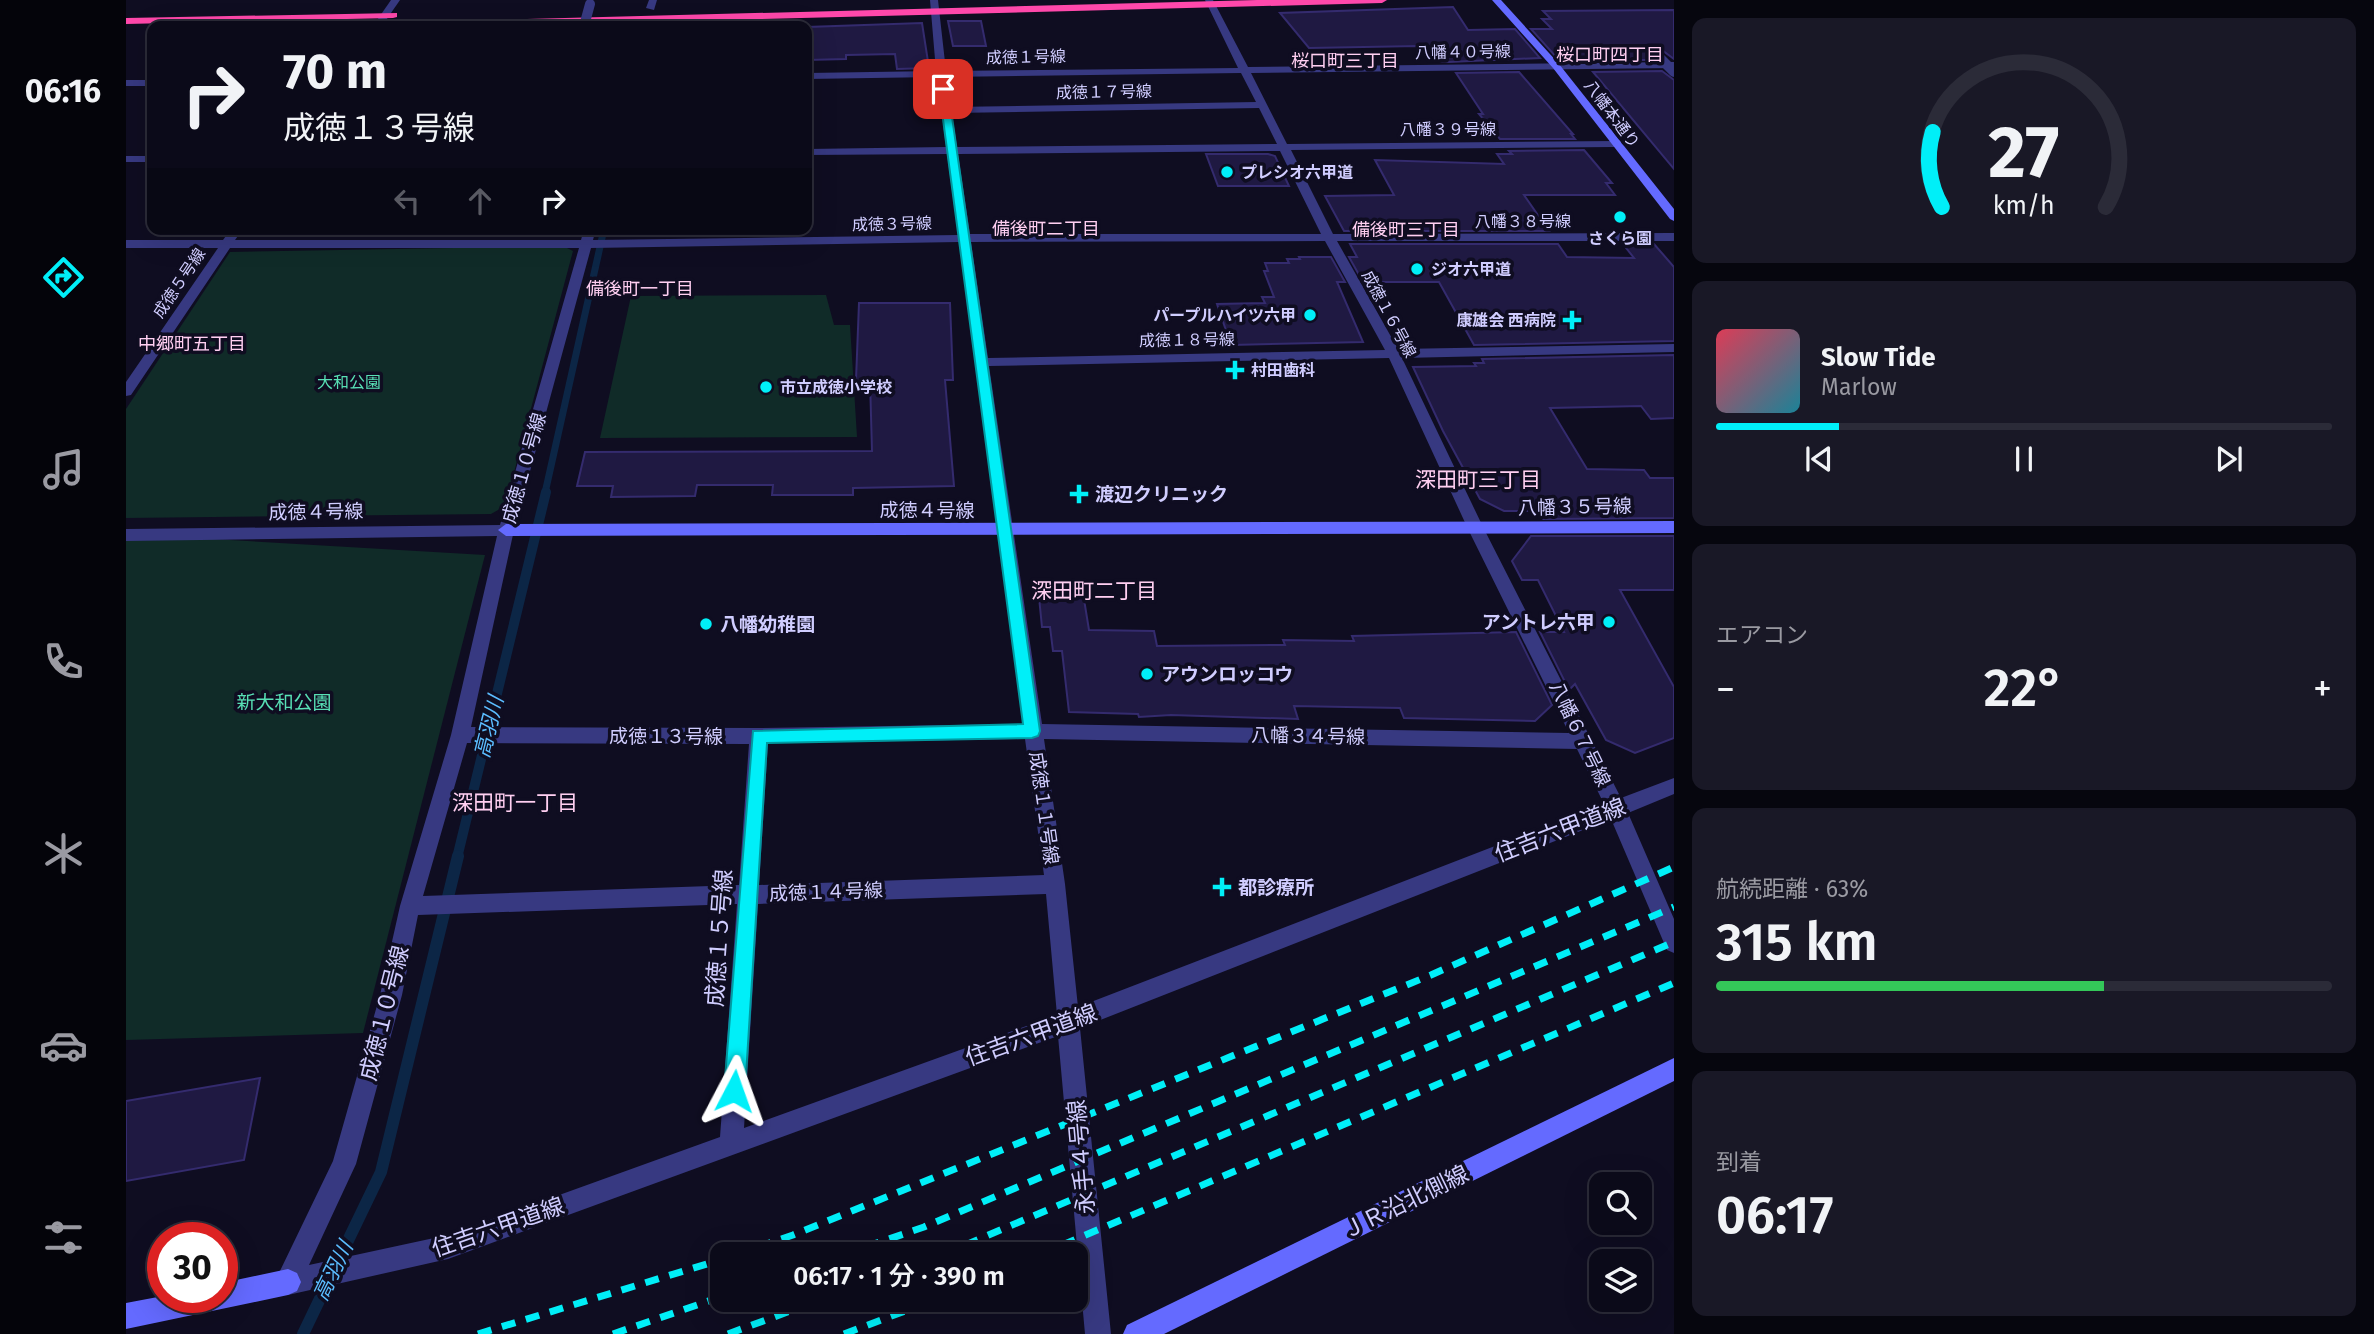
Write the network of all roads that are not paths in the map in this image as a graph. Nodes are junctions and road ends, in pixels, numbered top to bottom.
1 (396, 0) edge
2 (978, 0) edge
3 (1382, 0) edge
4 (1496, 0) edge
5 (1210, 2) edge
6 (590, 4) dead end
7 (935, 4) edge
8 (648, 13) edge
9 (385, 15) junction
10 (126, 21) edge
11 (380, 21) edge
12 (481, 21) edge
13 (585, 21) edge
14 (126, 32) edge
15 (147, 32) edge
16 (1658, 56) dead end
17 (1674, 65) edge
18 (1556, 66) junction
19 (1245, 71) junction
20 (1674, 72) edge
21 (941, 74) junction
22 (812, 76) edge
23 (126, 83) edge
24 (147, 83) edge
25 (1263, 105) junction
26 (947, 110) junction
27 (1614, 144) junction
28 (1283, 145) junction
29 (812, 152) edge
30 (953, 152) junction
31 (126, 159) edge
32 (147, 159) edge
33 (1674, 218) edge
34 (233, 235) edge
35 (590, 235) edge
36 (1329, 237) junction
37 (1674, 237) edge
38 (965, 238) junction
39 (126, 244) edge
40 (226, 244) junction
41 (589, 244) junction
42 (1674, 348) edge
43 (1393, 353) junction
44 (981, 362) junction
45 (126, 366) edge
46 (144, 366) junction
47 (126, 392) edge
48 (1674, 527) edge
49 (1476, 529) junction
50 (514, 531) junction
51 (1005, 531) junction
52 (126, 535) edge
53 (1032, 731) junction
54 (462, 736) junction
55 (759, 736) junction
56 (1584, 741) junction
57 (1674, 786) edge
58 (1616, 808) junction
59 (1055, 884) junction
60 (748, 894) junction
61 (417, 906) junction
62 (1674, 943) edge
63 (1068, 1022) junction
64 (1674, 1069) edge
65 (731, 1144) junction
66 (288, 1282) junction
67 (238, 1292) edge
68 (147, 1312) edge
69 (126, 1316) edge
70 (1098, 1334) edge
71 (1136, 1334) edge

1 - 9 street
2 - 7 highway
3 - 5 highway
4 - 18 street, 八幡本通り
5 - 7 highway
5 - 19 street, 成徳１６号線
6 - 13 street, bridge
7 - 8 highway
7 - 21 street, 成徳１１号線
8 - 9 highway
8 - 12 highway
9 - 10 highway
9 - 11 street
14 - 15 highway
16 - 20 street, bridge
17 - 18 street, 八幡４０号線
18 - 19 street, 八幡４０号線
18 - 27 street, 八幡本通り
19 - 21 street, 成徳１号線
19 - 25 street, 成徳１６号線
21 - 22 street, 成徳１号線
21 - 26 street, 成徳１１号線
23 - 24 street
25 - 26 street, 成徳１７号線
25 - 28 street, 成徳１６号線
26 - 30 street, 成徳１１号線
27 - 28 street, 八幡３９号線
27 - 33 street, 八幡本通り
28 - 30 street, 八幡３９号線
28 - 36 street, 成徳１６号線
29 - 30 street, 八幡３９号線
30 - 38 street, 成徳１１号線
31 - 32 street
34 - 40 street, 成徳５号線
35 - 41 street, 成徳１０号線
36 - 37 street, 八幡３８号線
36 - 38 street, 成徳３号線
36 - 43 street, 成徳１６号線
38 - 41 street, 成徳３号線
38 - 44 street, 成徳１１号線
39 - 40 street
40 - 41 street
40 - 46 street, 成徳５号線
41 - 50 street, 成徳１０号線
42 - 43 street, 成徳１８号線
43 - 44 street, 成徳１８号線
43 - 49 street, 成徳１６号線
44 - 51 street, 成徳１１号線
45 - 46 street
46 - 47 street, 成徳５号線
48 - 49 street, 八幡３５号線
49 - 51 street, 成徳４号線
49 - 56 street, 八幡６７号線
50 - 51 street, 成徳４号線
50 - 52 street, 成徳４号線
50 - 54 street, 成徳１０号線
51 - 53 street, 成徳１１号線
53 - 55 street, 成徳１３号線
53 - 56 street, 八幡３４号線
53 - 59 street, 成徳１１号線
54 - 55 street, 成徳１３号線
54 - 61 street, 成徳１０号線
55 - 60 street, 成徳１５号線
56 - 58 street, 八幡６７号線
57 - 58 street, 住吉六甲道線
58 - 62 street, 八幡６７号線
58 - 63 street, 住吉六甲道線
59 - 60 street, 成徳１４号線
59 - 63 street, 成徳１１号線
60 - 61 street, 成徳１４号線
60 - 65 street, 成徳１５号線
61 - 66 street, 成徳１０号線
63 - 65 street, 住吉六甲道線
63 - 70 street, 永手４号線
64 - 71 street, ＪＲ沿北側線
65 - 66 street, 住吉六甲道線
66 - 67 street
68 - 69 street

